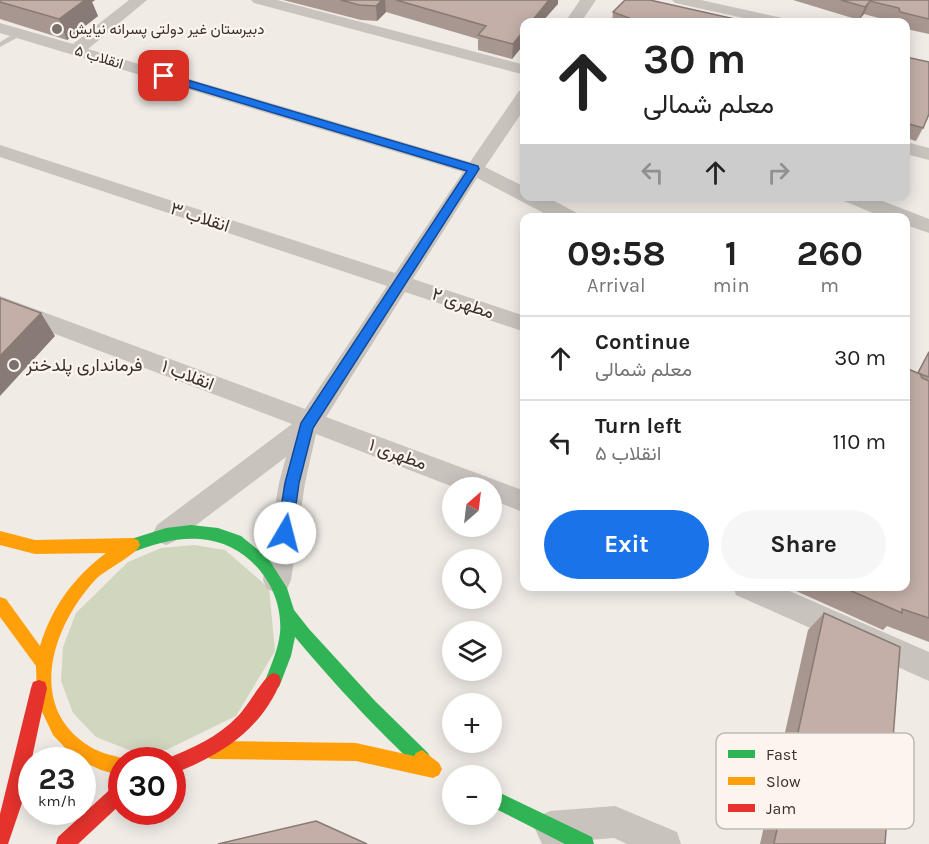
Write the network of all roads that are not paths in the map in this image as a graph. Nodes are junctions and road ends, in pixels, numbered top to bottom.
1 (139, 0) edge
2 (259, 0) edge
3 (588, 0) edge
4 (675, 5) edge
5 (576, 18) edge
6 (714, 18) edge
7 (756, 18) edge
8 (0, 28) edge
9 (20, 34) junction
10 (0, 45) edge
11 (76, 50) junction
12 (520, 69) edge
13 (520, 102) edge
14 (910, 149) edge
15 (0, 151) edge
16 (929, 154) edge
17 (474, 169) junction
18 (520, 192) edge
19 (537, 201) edge
20 (863, 201) edge
21 (560, 213) edge
22 (893, 213) edge
23 (910, 220) edge
24 (929, 226) edge
25 (401, 283) junction
26 (0, 304) edge
27 (520, 322) edge
28 (308, 424) junction
29 (456, 477) edge
30 (502, 493) edge
31 (520, 499) edge
32 (166, 533) junction
33 (0, 538) edge
34 (127, 546) junction
35 (277, 580) junction
36 (757, 591) edge
37 (0, 604) edge
38 (288, 615) junction
39 (40, 660) junction
40 (929, 667) edge
41 (39, 686) junction
42 (211, 750) junction
43 (186, 760) edge
44 (108, 765) edge
45 (108, 803) edge
46 (502, 804) edge
47 (555, 836) edge
48 (0, 840) edge
49 (65, 844) edge
50 (585, 844) edge
51 (665, 844) edge

1 - 11 street
2 - 12 street
3 - 5 street
4 - 6 street
4 - 7 street
8 - 9 street, انقلاب ۵
9 - 10 lane
9 - 11 street, انقلاب ۵
11 - 17 street, انقلاب ۵
13 - 17 street
14 - 16 street
15 - 25 street, انقلاب ۳
17 - 18 street, انقلاب ۵
17 - 25 street
19 - 21 street, انقلاب ۵
20 - 22 street
23 - 24 street
25 - 27 street, مطهری ۲
25 - 28 street
26 - 28 street, انقلاب ۱
28 - 29 street, مطهری ۱
28 - 32 street
28 - 35 street
30 - 31 street
32 - 34 main road
32 - 35 main road
33 - 34 main road
34 - 39 main road
35 - 38 main road
36 - 40 street
37 - 39 main road
38 - 42 main road
38 - 42 main road
39 - 41 main road
41 - 44 main road
41 - 48 main road
42 - 43 main road
45 - 49 main road
46 - 47 main road
47 - 50 main road
47 - 51 street

